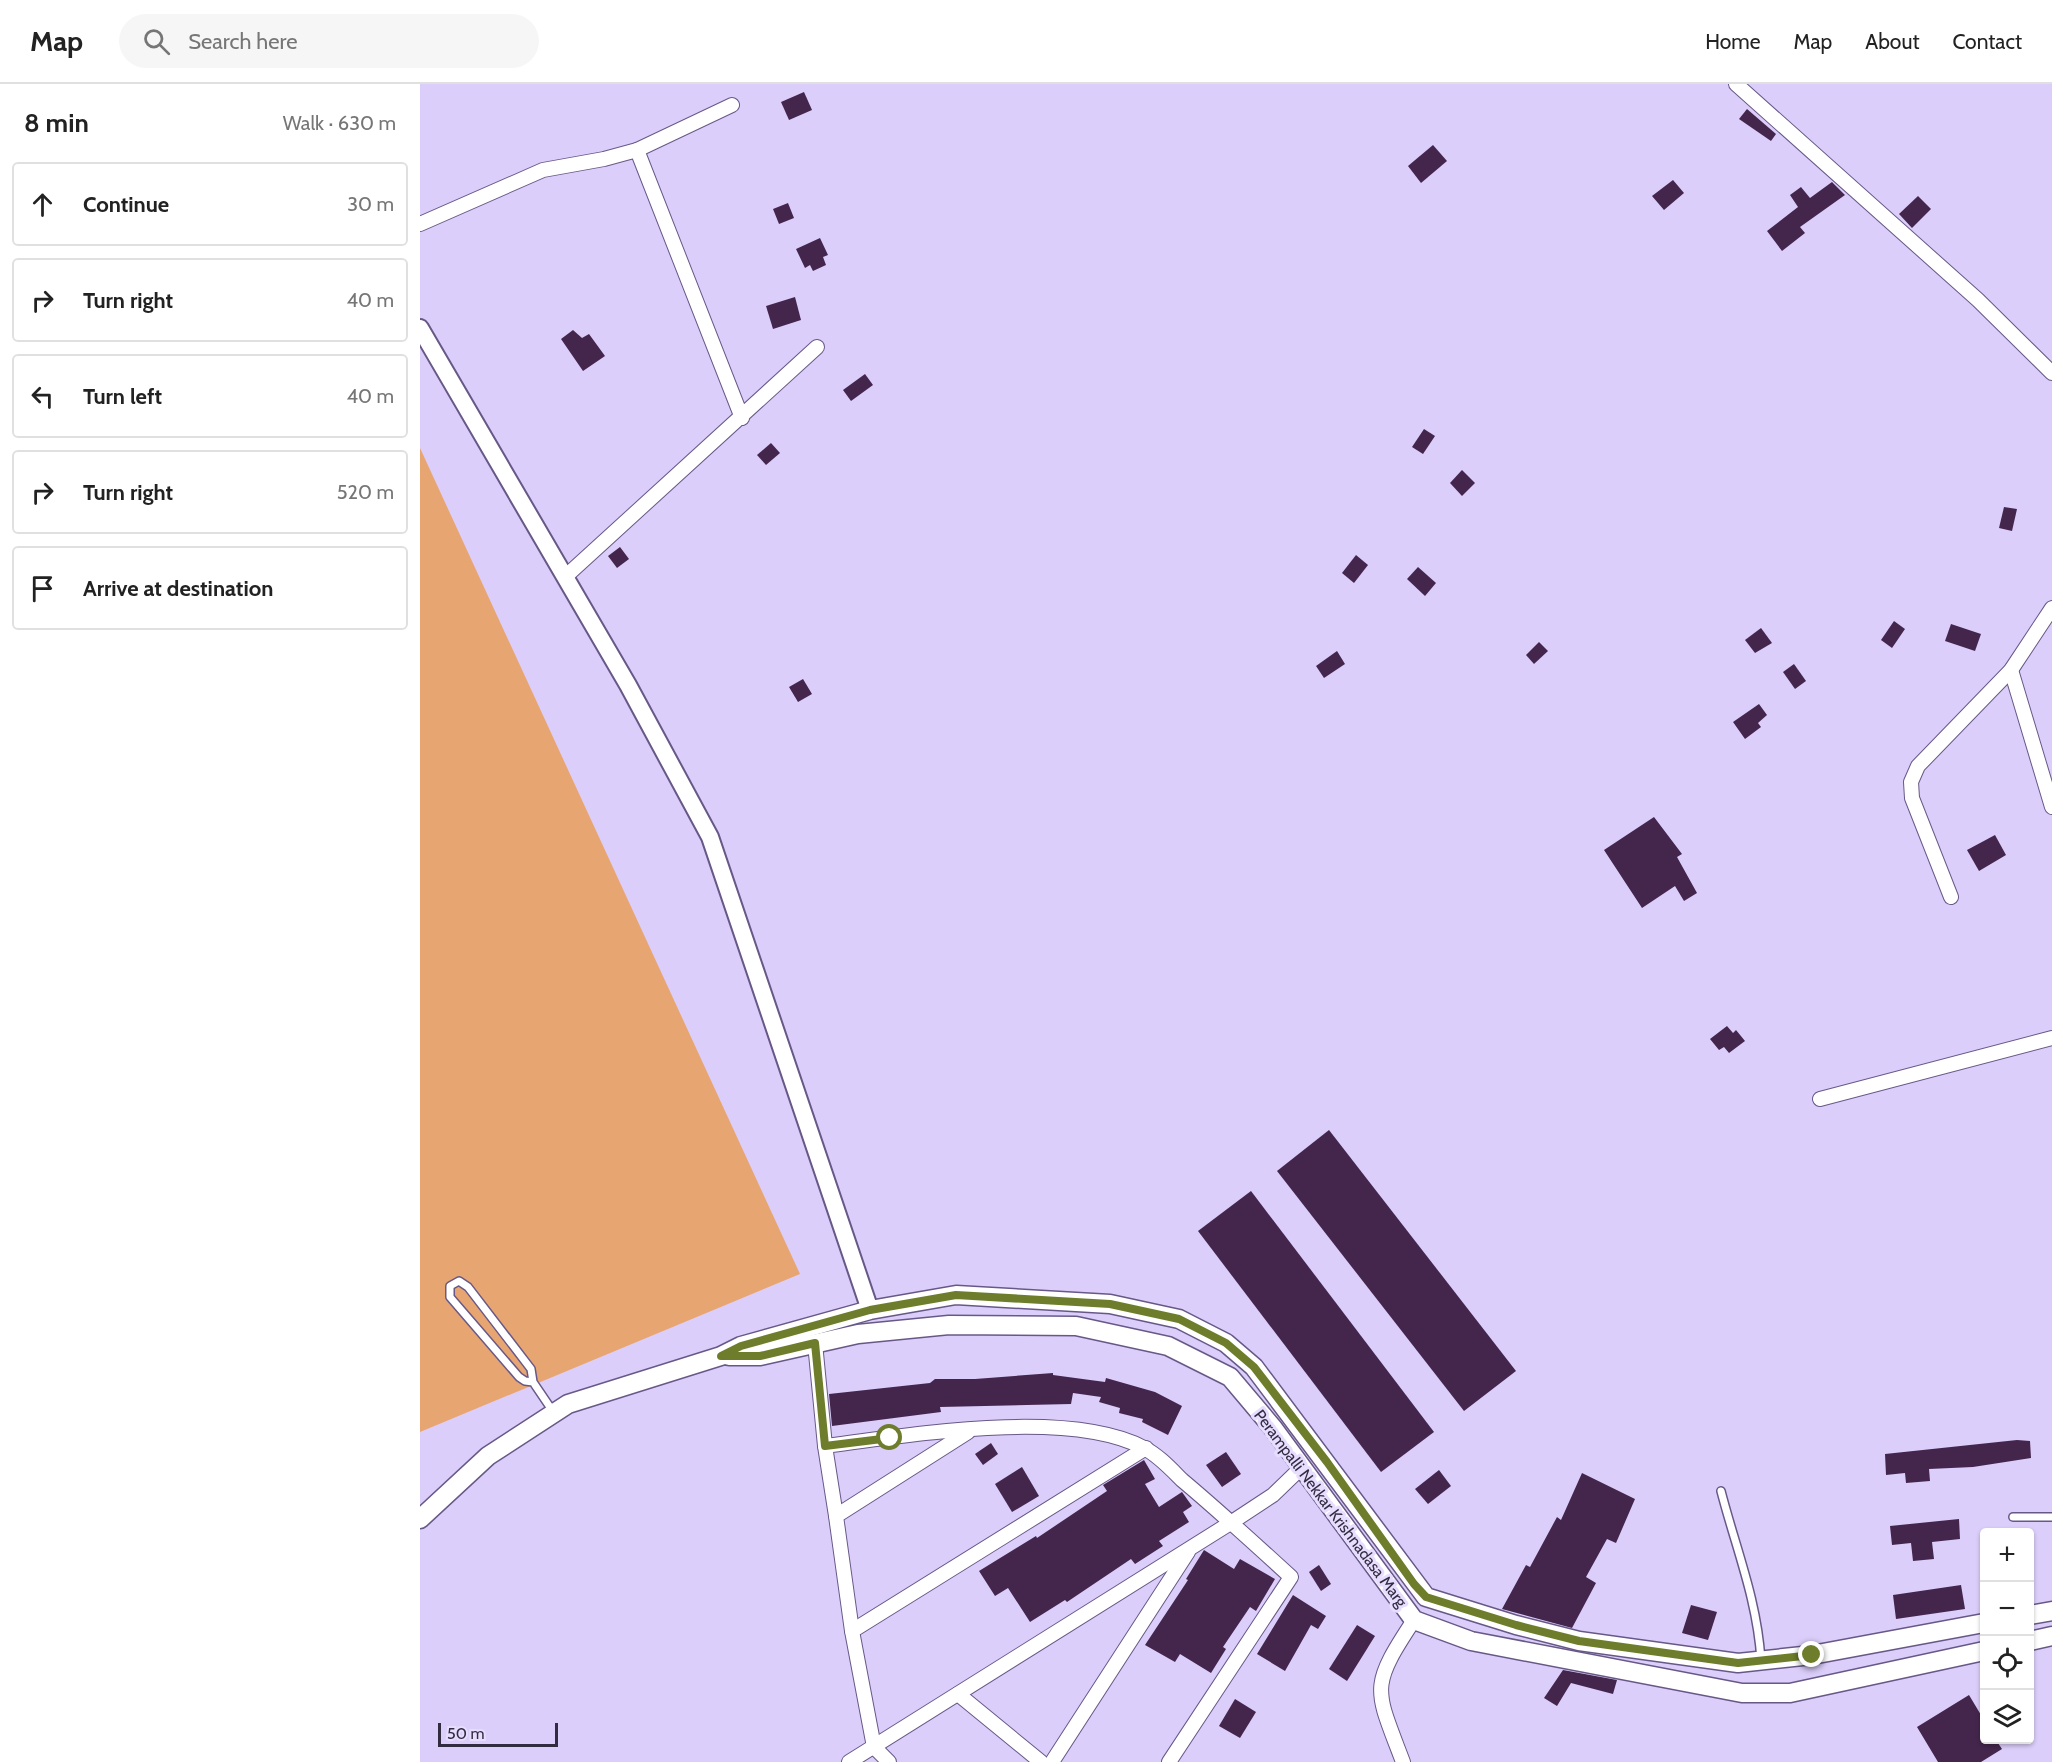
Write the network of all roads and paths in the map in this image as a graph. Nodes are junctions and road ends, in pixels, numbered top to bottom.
1 (1736, 84) edge
2 (732, 105) dead end
3 (637, 150) junction
4 (420, 225) edge
5 (420, 328) edge
6 (817, 347) dead end
7 (2052, 373) edge
8 (742, 418) junction
9 (565, 577) junction
10 (2052, 608) edge
11 (2011, 670) junction
12 (2052, 807) edge
13 (1952, 897) dead end
14 (2052, 1038) edge
15 (1820, 1099) dead end
16 (870, 1310) junction
17 (815, 1343) junction
18 (721, 1356) junction
19 (533, 1382) junction
20 (554, 1413) junction
21 (970, 1431) junction
22 (825, 1446) junction
23 (1146, 1448) junction
24 (1302, 1467) junction
25 (1720, 1491) dead end
26 (836, 1516) junction
27 (2013, 1517) dead end
28 (2052, 1517) edge
29 (420, 1519) edge
30 (1232, 1522) junction
31 (1191, 1548) junction
32 (2052, 1611) edge
33 (2034, 1615) edge
34 (1414, 1620) junction
35 (1980, 1624) edge
36 (852, 1631) junction
37 (2052, 1636) edge
38 (2034, 1640) edge
39 (1980, 1652) edge
40 (1761, 1662) junction
41 (958, 1694) junction
42 (874, 1747) junction
43 (849, 1762) edge
44 (889, 1762) edge
45 (1041, 1762) edge
46 (1052, 1762) edge
47 (1169, 1762) edge
48 (1403, 1762) edge

1 - 7 street
2 - 3 street
3 - 4 street
3 - 8 street
5 - 9 street
6 - 8 street
8 - 9 street
9 - 16 street
10 - 11 street
11 - 12 street
11 - 13 street
14 - 15 street
16 - 18 main road, Perampalli Nekkar Krishnadasa Marg
16 - 40 main road, Perampalli Nekkar Krishnadasa Marg
17 - 18 main road, Perampalli Nekkar Krishnadasa Marg
17 - 22 street
17 - 24 main road, Perampalli Nekkar Krishnadasa Marg
18 - 20 main road, Perampalli Nekkar Krishnadasa Marg
19 - 19 lane
19 - 20 lane
20 - 29 main road, Perampalli Nekkar Krishnadasa Marg
21 - 22 street
21 - 23 street
21 - 26 street
22 - 26 street
23 - 30 street
23 - 36 street
24 - 30 street
24 - 34 main road, Perampalli Nekkar Krishnadasa Marg
25 - 40 lane
26 - 36 street
27 - 28 lane
30 - 31 street
30 - 47 street
31 - 41 street
31 - 46 street
32 - 33 main road
34 - 39 main road, Perampalli Nekkar Krishnadasa Marg
34 - 48 street
35 - 40 main road, Perampalli Nekkar Krishnadasa Marg
36 - 42 street
37 - 38 main road
41 - 42 street
41 - 45 street
42 - 43 street
42 - 44 street

